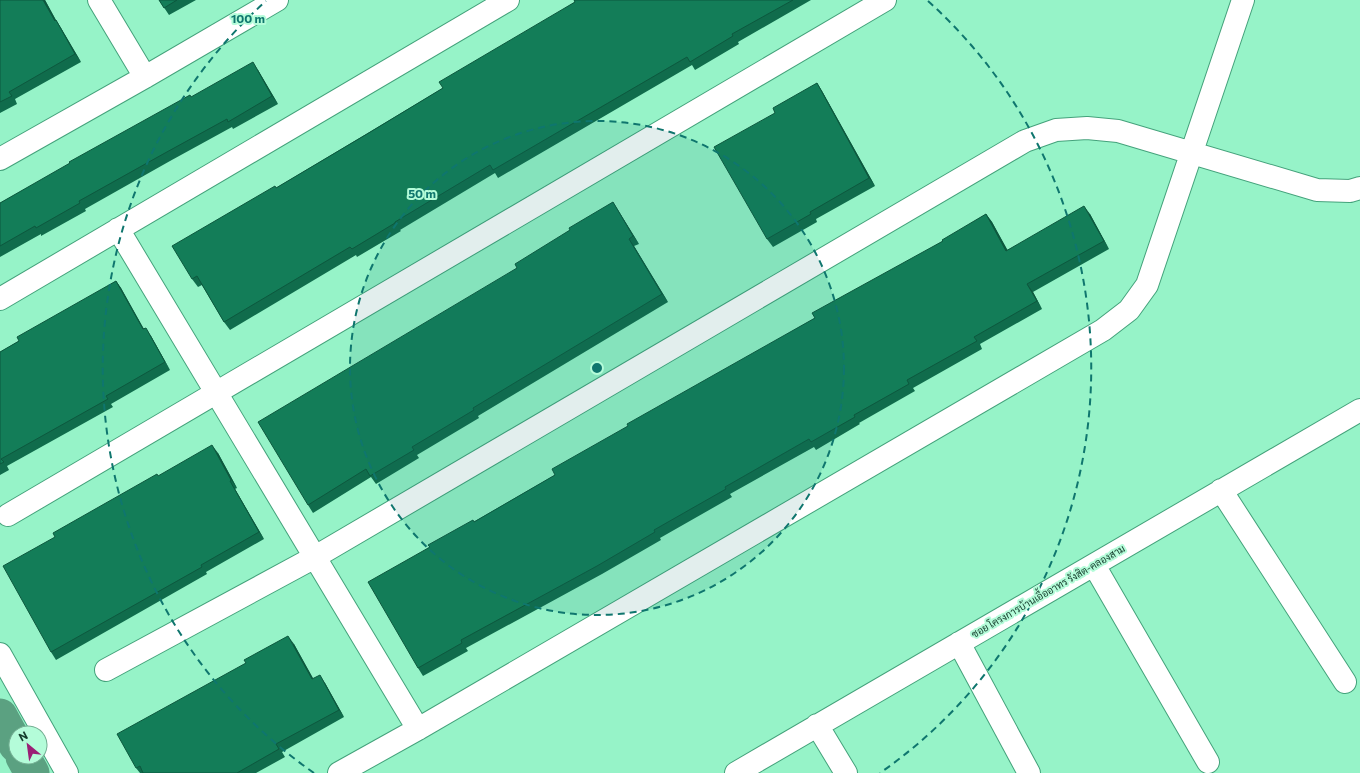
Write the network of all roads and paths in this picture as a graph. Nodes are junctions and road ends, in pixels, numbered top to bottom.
1 (99, 0) edge
2 (277, 0) edge
3 (508, 0) edge
4 (885, 0) edge
5 (1243, 0) edge
6 (145, 77) junction
7 (1191, 154) junction
8 (0, 159) edge
9 (1360, 188) edge
10 (118, 229) junction
11 (0, 298) edge
12 (216, 393) junction
13 (1360, 410) edge
14 (1221, 490) junction
15 (8, 515) dead end
16 (315, 557) junction
17 (1094, 565) junction
18 (958, 643) junction
19 (0, 654) edge
20 (106, 670) dead end
21 (1345, 682) dead end
22 (817, 725) junction
23 (418, 729) junction
24 (1208, 762) dead end
25 (67, 773) edge
26 (339, 773) edge
27 (736, 773) edge
28 (846, 773) edge
29 (1029, 773) edge

1 - 6 street
2 - 6 street
3 - 10 street
4 - 12 street
5 - 7 street
6 - 8 street
7 - 9 street
7 - 16 street
7 - 23 street
10 - 11 street
10 - 12 street
12 - 15 street
12 - 16 street
13 - 14 street, ซอย โครงการบ้านเอื้ออาทร รังสิต-คลองสาม
14 - 17 street, ซอย โครงการบ้านเอื้ออาทร รังสิต-คลองสาม
14 - 21 street
16 - 20 street
16 - 23 street
17 - 18 street, ซอย โครงการบ้านเอื้ออาทร รังสิต-คลองสาม
17 - 24 street
18 - 22 street, ซอย โครงการบ้านเอื้ออาทร รังสิต-คลองสาม
18 - 29 street
19 - 25 street
22 - 27 street, ซอย โครงการบ้านเอื้ออาทร รังสิต-คลองสาม
22 - 28 street
23 - 26 street

